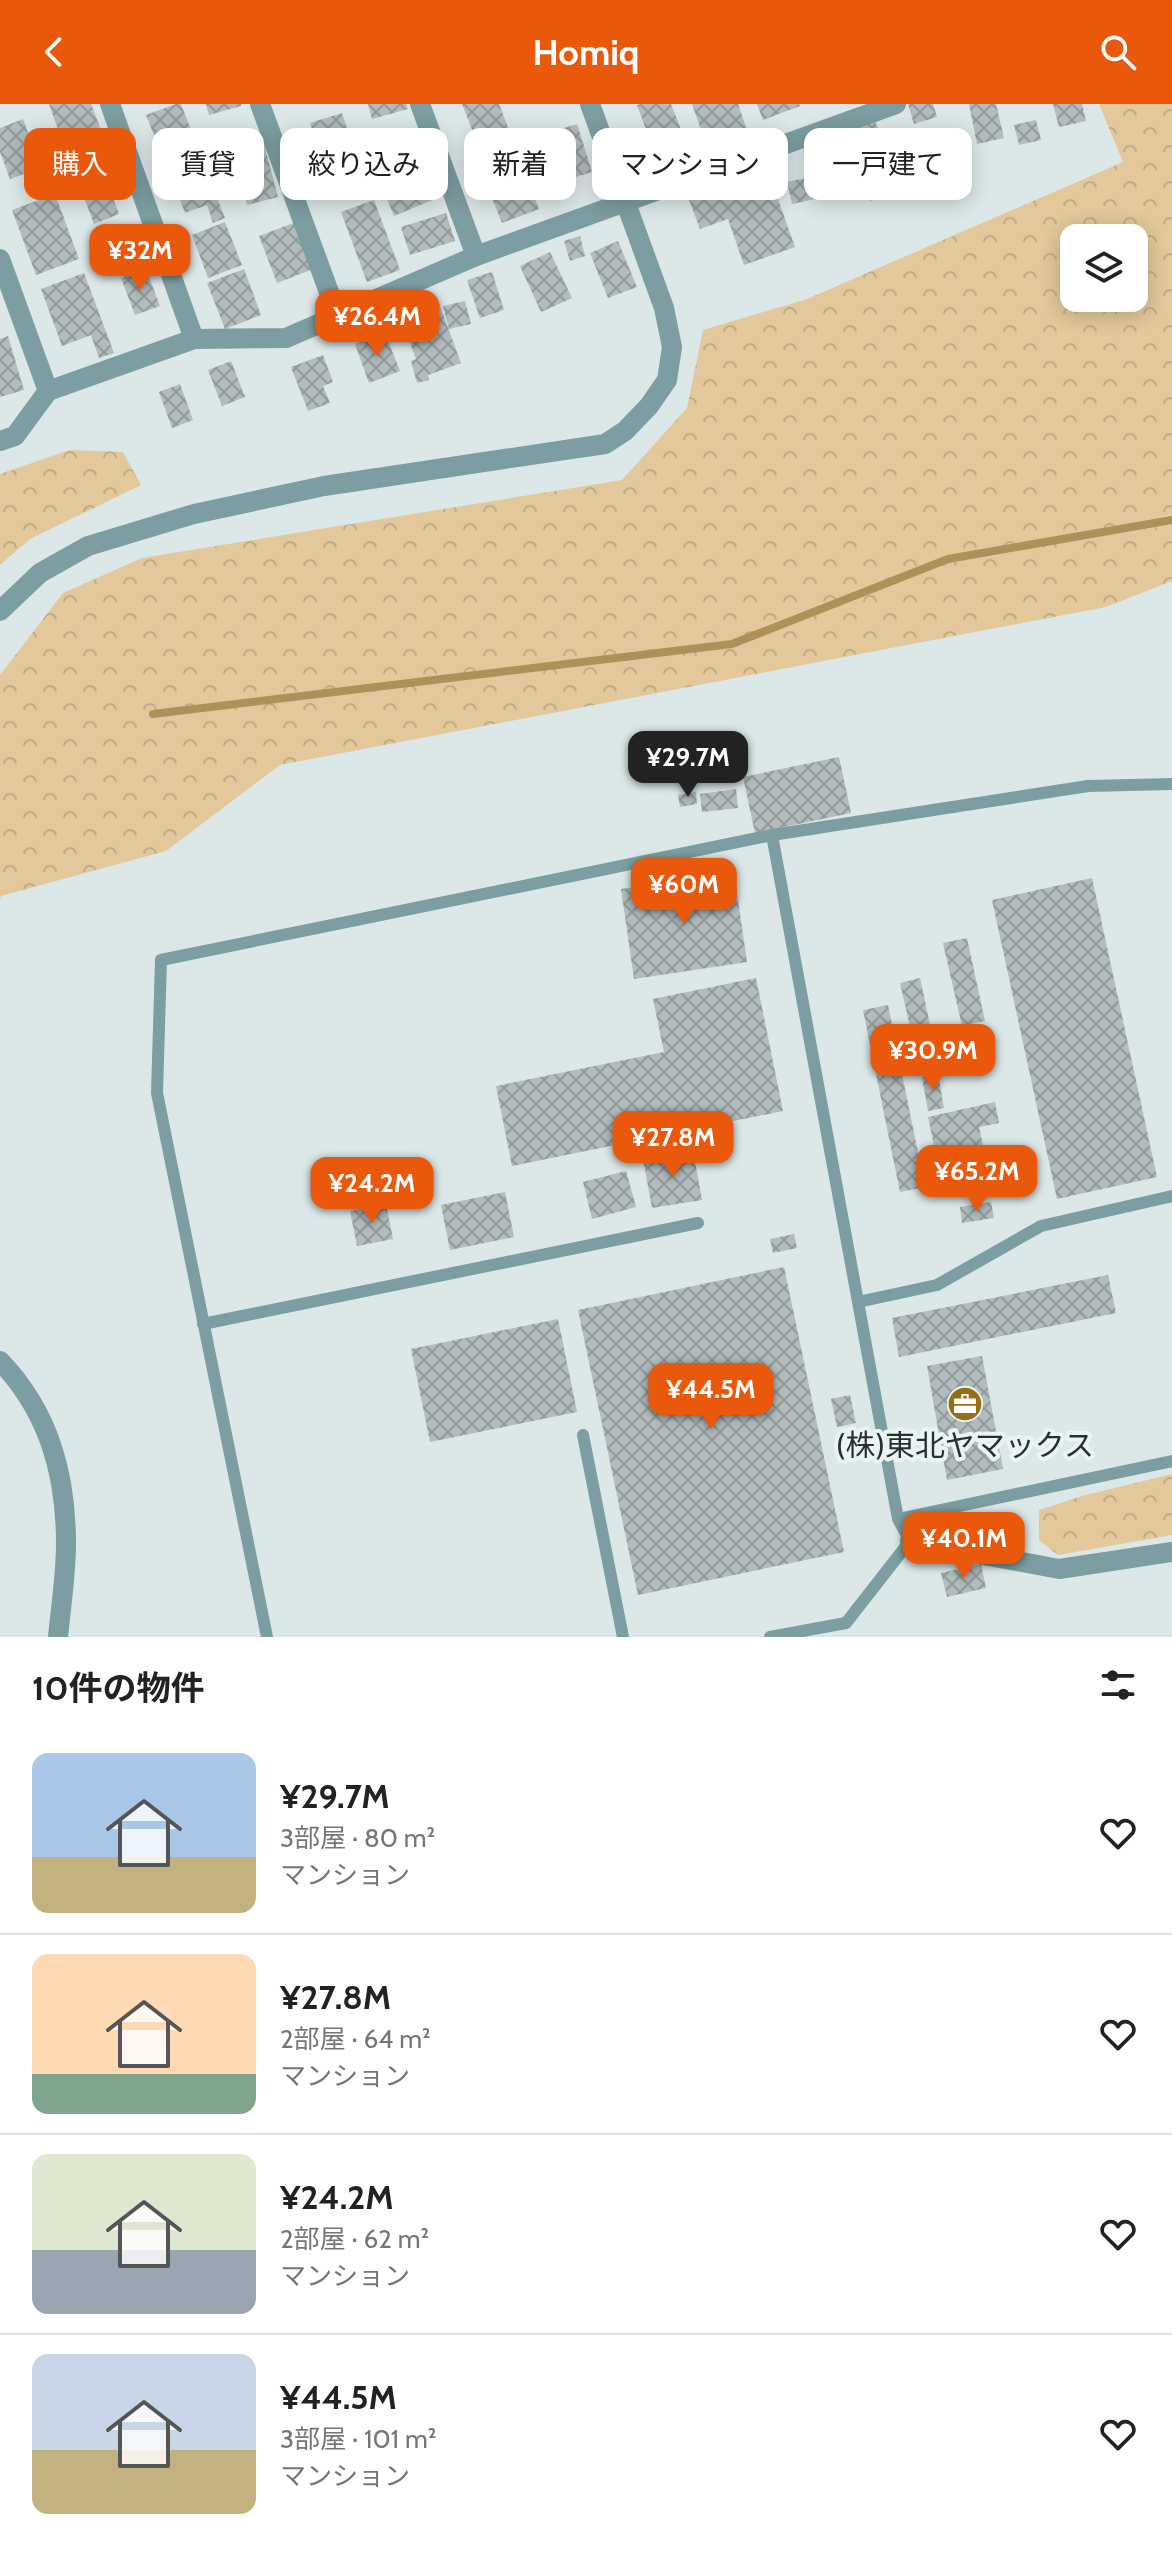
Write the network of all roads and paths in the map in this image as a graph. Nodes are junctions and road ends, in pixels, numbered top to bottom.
1 (110, 104) edge
2 (260, 104) edge
3 (420, 104) edge
4 (590, 104) edge
5 (896, 104) edge
6 (625, 202) junction
7 (476, 256) junction
8 (0, 259) edge
9 (337, 314) junction
10 (194, 339) junction
11 (48, 391) junction
12 (0, 441) edge
13 (0, 611) edge
14 (1172, 784) edge
15 (772, 835) junction
16 (1172, 1196) edge
17 (698, 1223) dead end
18 (858, 1302) junction
19 (203, 1324) junction
20 (0, 1361) edge
21 (583, 1435) dead end
22 (1172, 1461) edge
23 (898, 1519) junction
24 (910, 1541) junction
25 (1172, 1552) edge
26 (58, 1637) edge
27 (267, 1637) edge
28 (623, 1637) edge
29 (770, 1637) edge

1 - 10 street
2 - 9 street
3 - 7 street
4 - 6 street
5 - 6 street
6 - 7 street
6 - 13 street
7 - 9 street
8 - 11 street
9 - 10 street
10 - 11 street
11 - 12 street
14 - 15 lane
15 - 18 lane
15 - 19 lane
16 - 18 lane
17 - 19 lane
18 - 23 lane
19 - 27 lane
20 - 26 street
21 - 28 lane
22 - 23 lane
23 - 24 lane
24 - 25 street
24 - 29 lane

